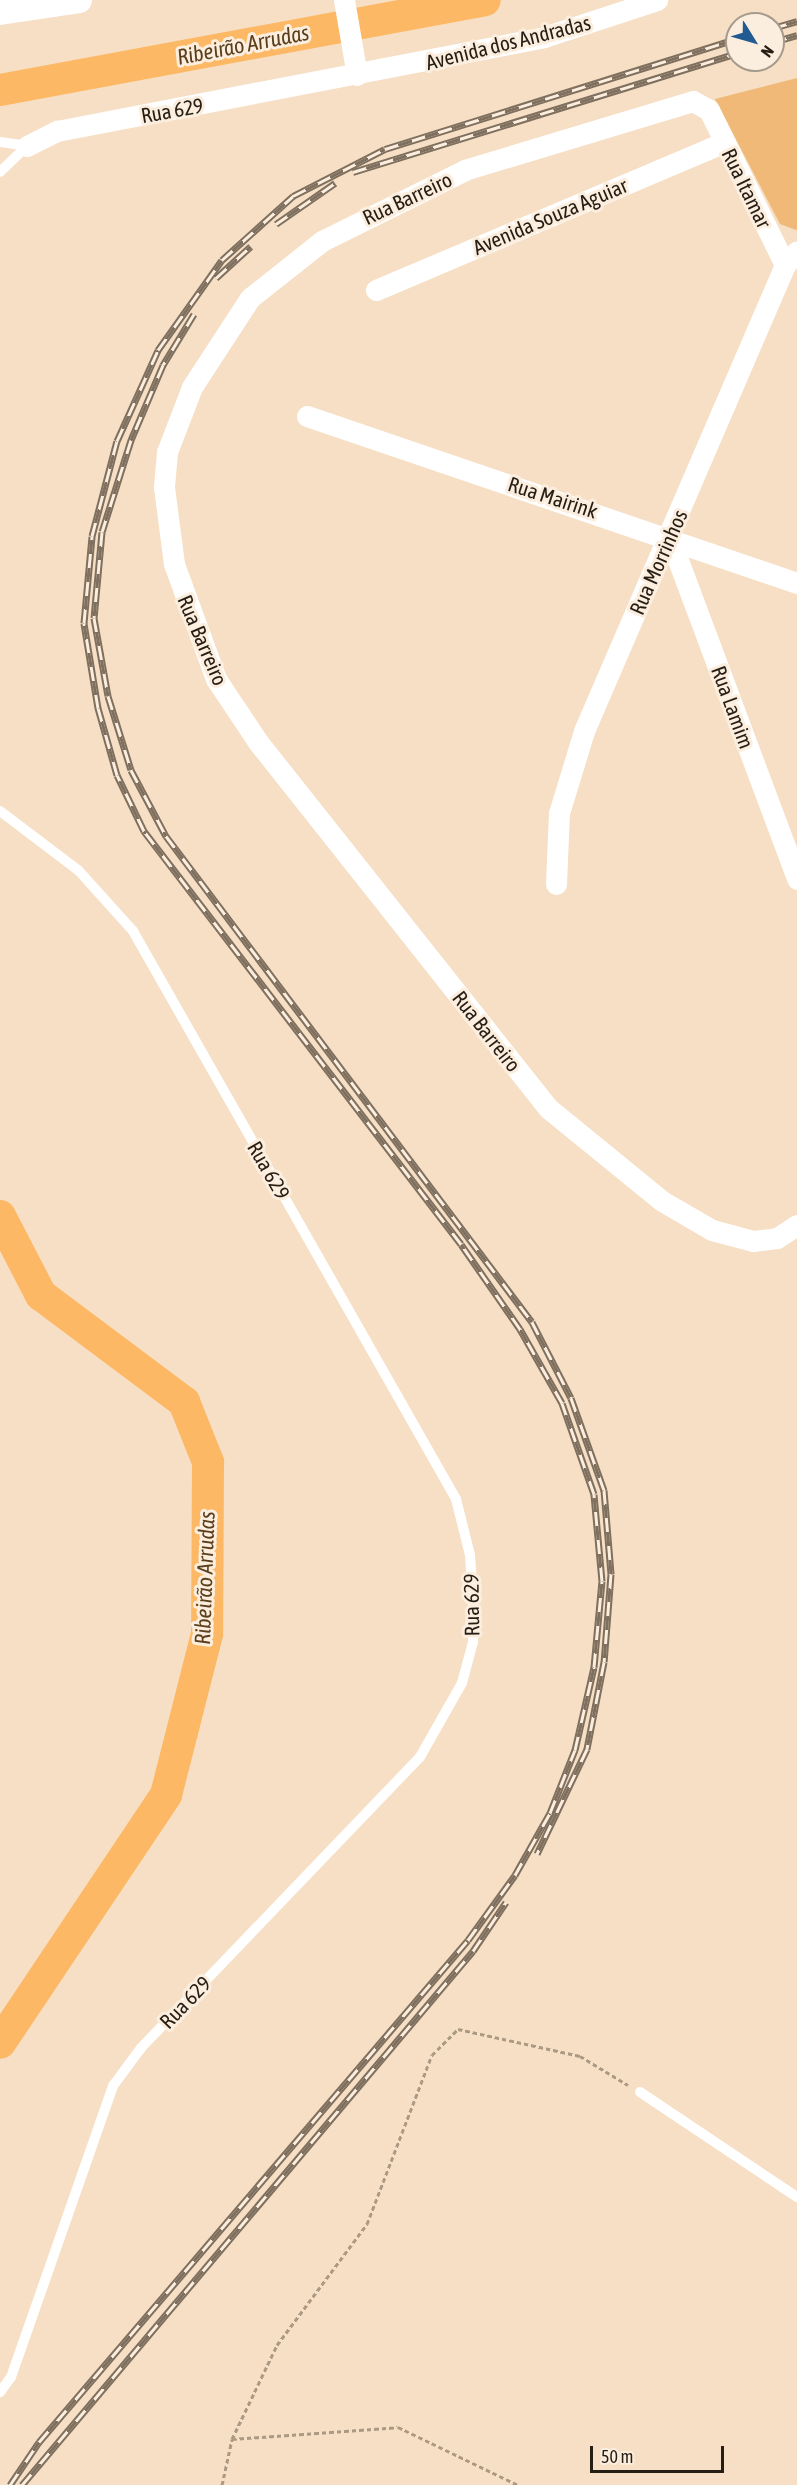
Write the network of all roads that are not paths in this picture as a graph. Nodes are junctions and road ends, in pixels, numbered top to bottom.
1 (79, 0) edge
2 (344, 0) edge
3 (657, 0) edge
4 (0, 12) edge
5 (356, 70) junction
6 (708, 110) joint
7 (0, 142) edge
8 (724, 142) junction
9 (27, 146) junction
10 (0, 172) edge
11 (791, 258) edge
12 (376, 290) dead end
13 (307, 416) dead end
14 (669, 536) junction
15 (797, 583) edge
16 (0, 811) edge
17 (797, 879) edge
18 (556, 884) dead end
19 (797, 1225) edge
20 (640, 2092) road end
21 (797, 2197) edge
22 (0, 2392) edge

1 - 4 street
2 - 5 street
3 - 5 street, Avenida dos Andradas
5 - 9 street, Rua 629
6 - 8 street, Rua Itamar
6 - 19 street, Rua Barreiro
7 - 9 lane
8 - 11 street, Rua Itamar
8 - 12 street, Avenida Souza Aguiar
9 - 10 lane, Rua 629
11 - 14 street, Rua Morrinhos
13 - 14 street, Rua Mairink
14 - 15 street, Rua Mairink
14 - 17 street, Rua Lamim
14 - 18 street, Rua Morrinhos
16 - 22 lane, Rua 629
20 - 21 lane

